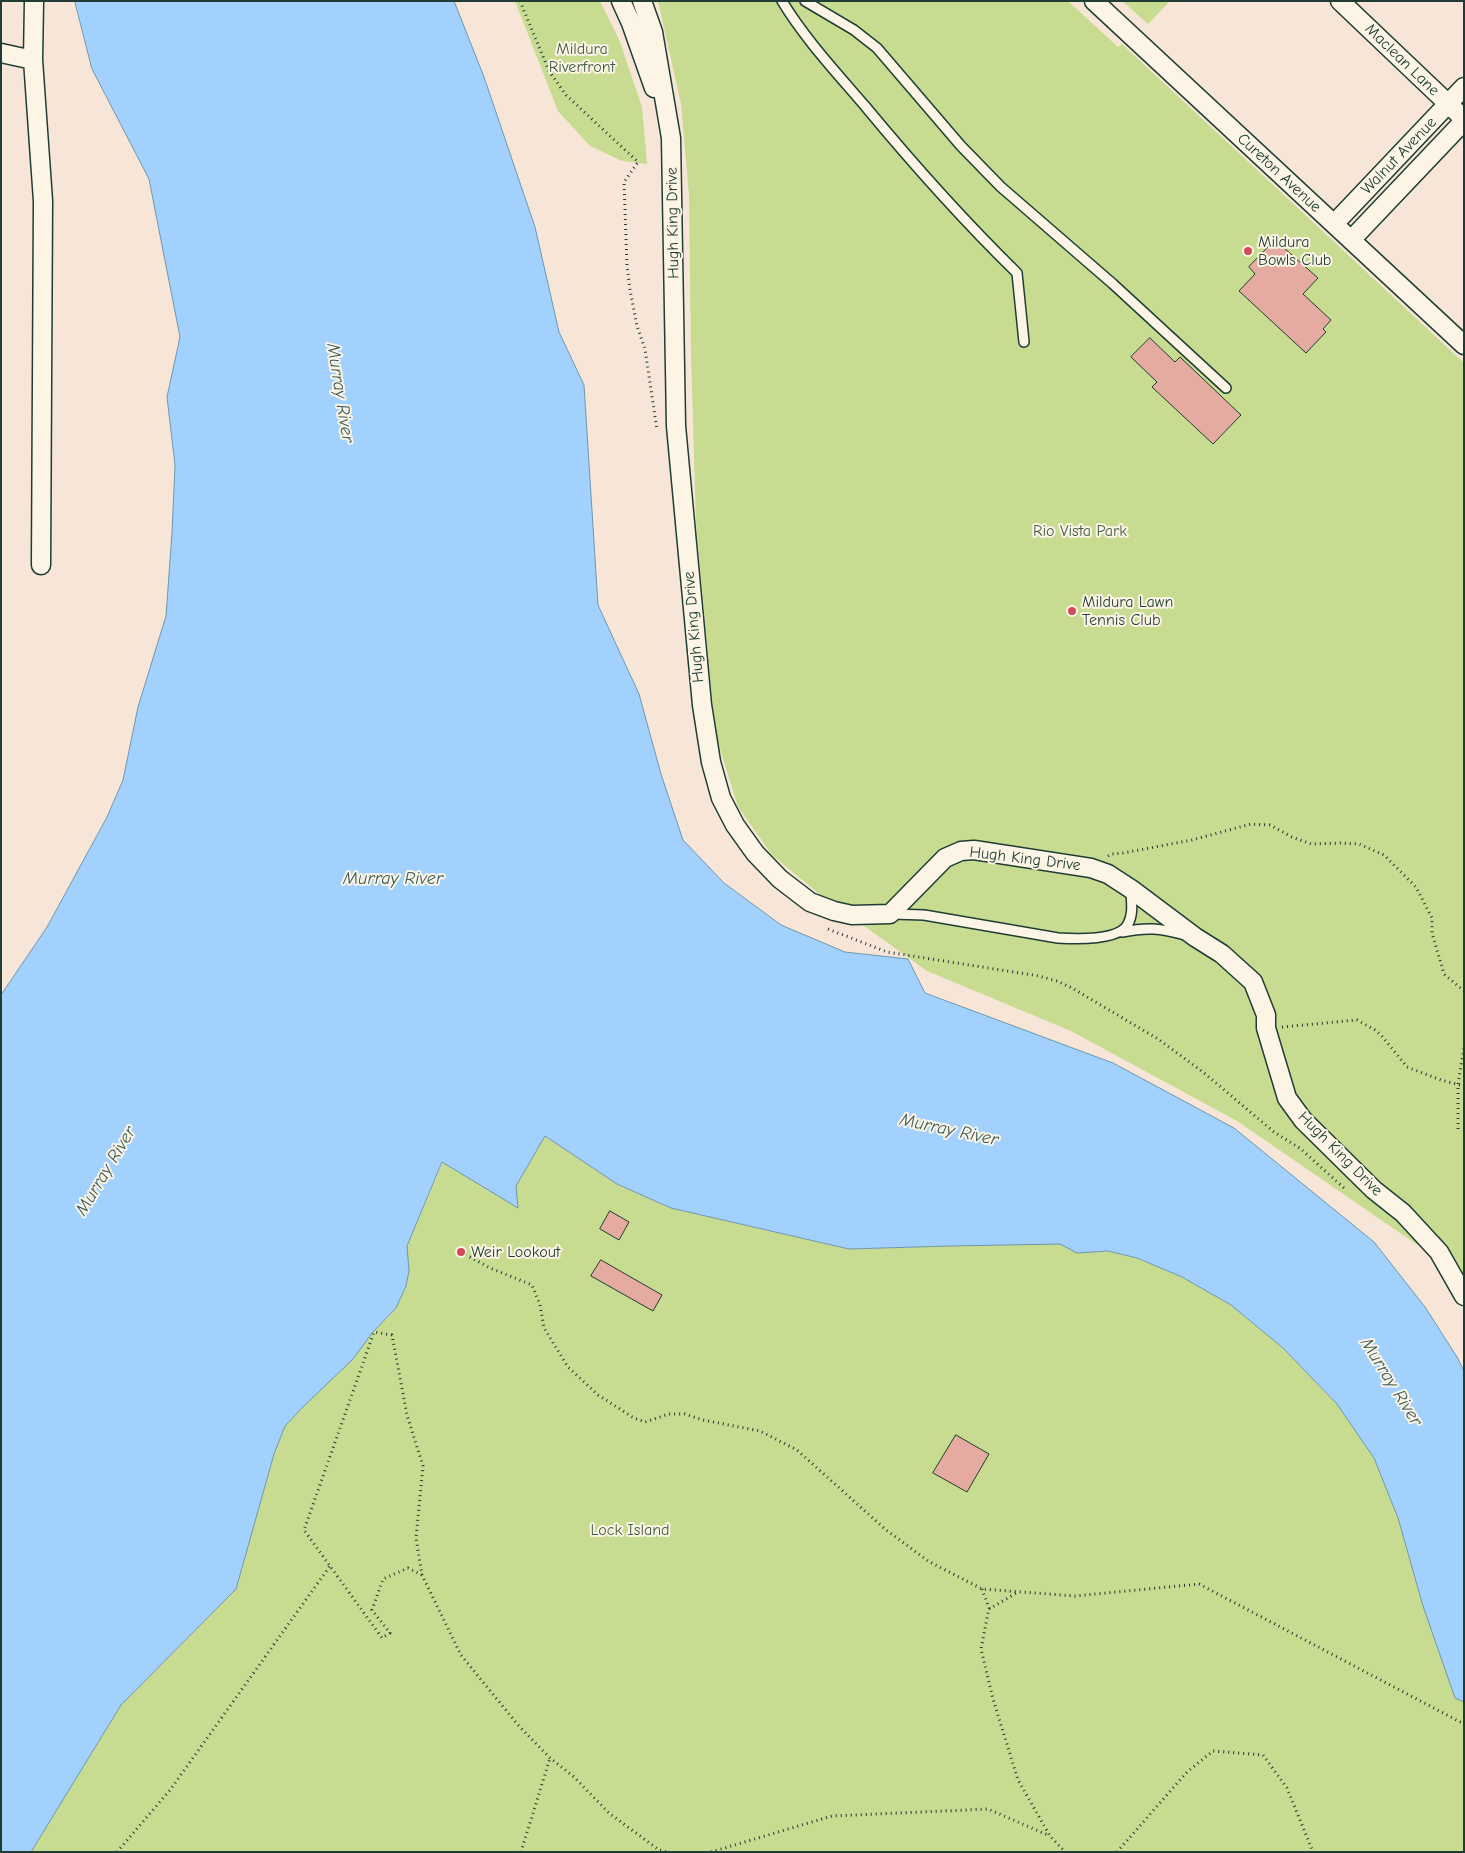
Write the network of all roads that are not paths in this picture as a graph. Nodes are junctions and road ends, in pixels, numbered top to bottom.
1 (34, 1) edge
2 (621, 1) edge
3 (642, 1) edge
4 (782, 1) edge
5 (805, 1) edge
6 (1094, 1) edge
7 (1340, 1) edge
8 (1, 53) edge
9 (33, 60) junction
10 (1464, 87) edge
11 (1448, 105) junction
12 (1464, 120) edge
13 (672, 138) junction
14 (1380, 192) junction
15 (1334, 224) junction
16 (1351, 240) junction
17 (1024, 342) dead end
18 (1464, 345) edge
19 (1226, 388) dead end
20 (41, 565) dead end
21 (1131, 889) junction
22 (890, 914) junction
23 (1122, 932) junction
24 (1195, 937) junction
25 (1464, 1296) edge

1 - 9 street
2 - 13 street, Hugh King Drive
3 - 13 street, Hugh King Drive
4 - 17 lane
5 - 19 lane
6 - 15 street, Cureton Avenue
7 - 11 street, Maclean Lane
8 - 9 street
9 - 20 street
10 - 11 street, Walnut Avenue
11 - 12 street, Maclean Lane
11 - 14 street, Walnut Avenue
12 - 14 street, Walnut Avenue
13 - 22 street, Hugh King Drive
14 - 15 street, Walnut Avenue
14 - 16 street, Walnut Avenue
15 - 16 street, Cureton Avenue
16 - 18 street, Cureton Avenue
21 - 22 street, Hugh King Drive
21 - 23 lane
21 - 24 street, Hugh King Drive
22 - 23 lane
23 - 24 lane
24 - 25 street, Hugh King Drive

